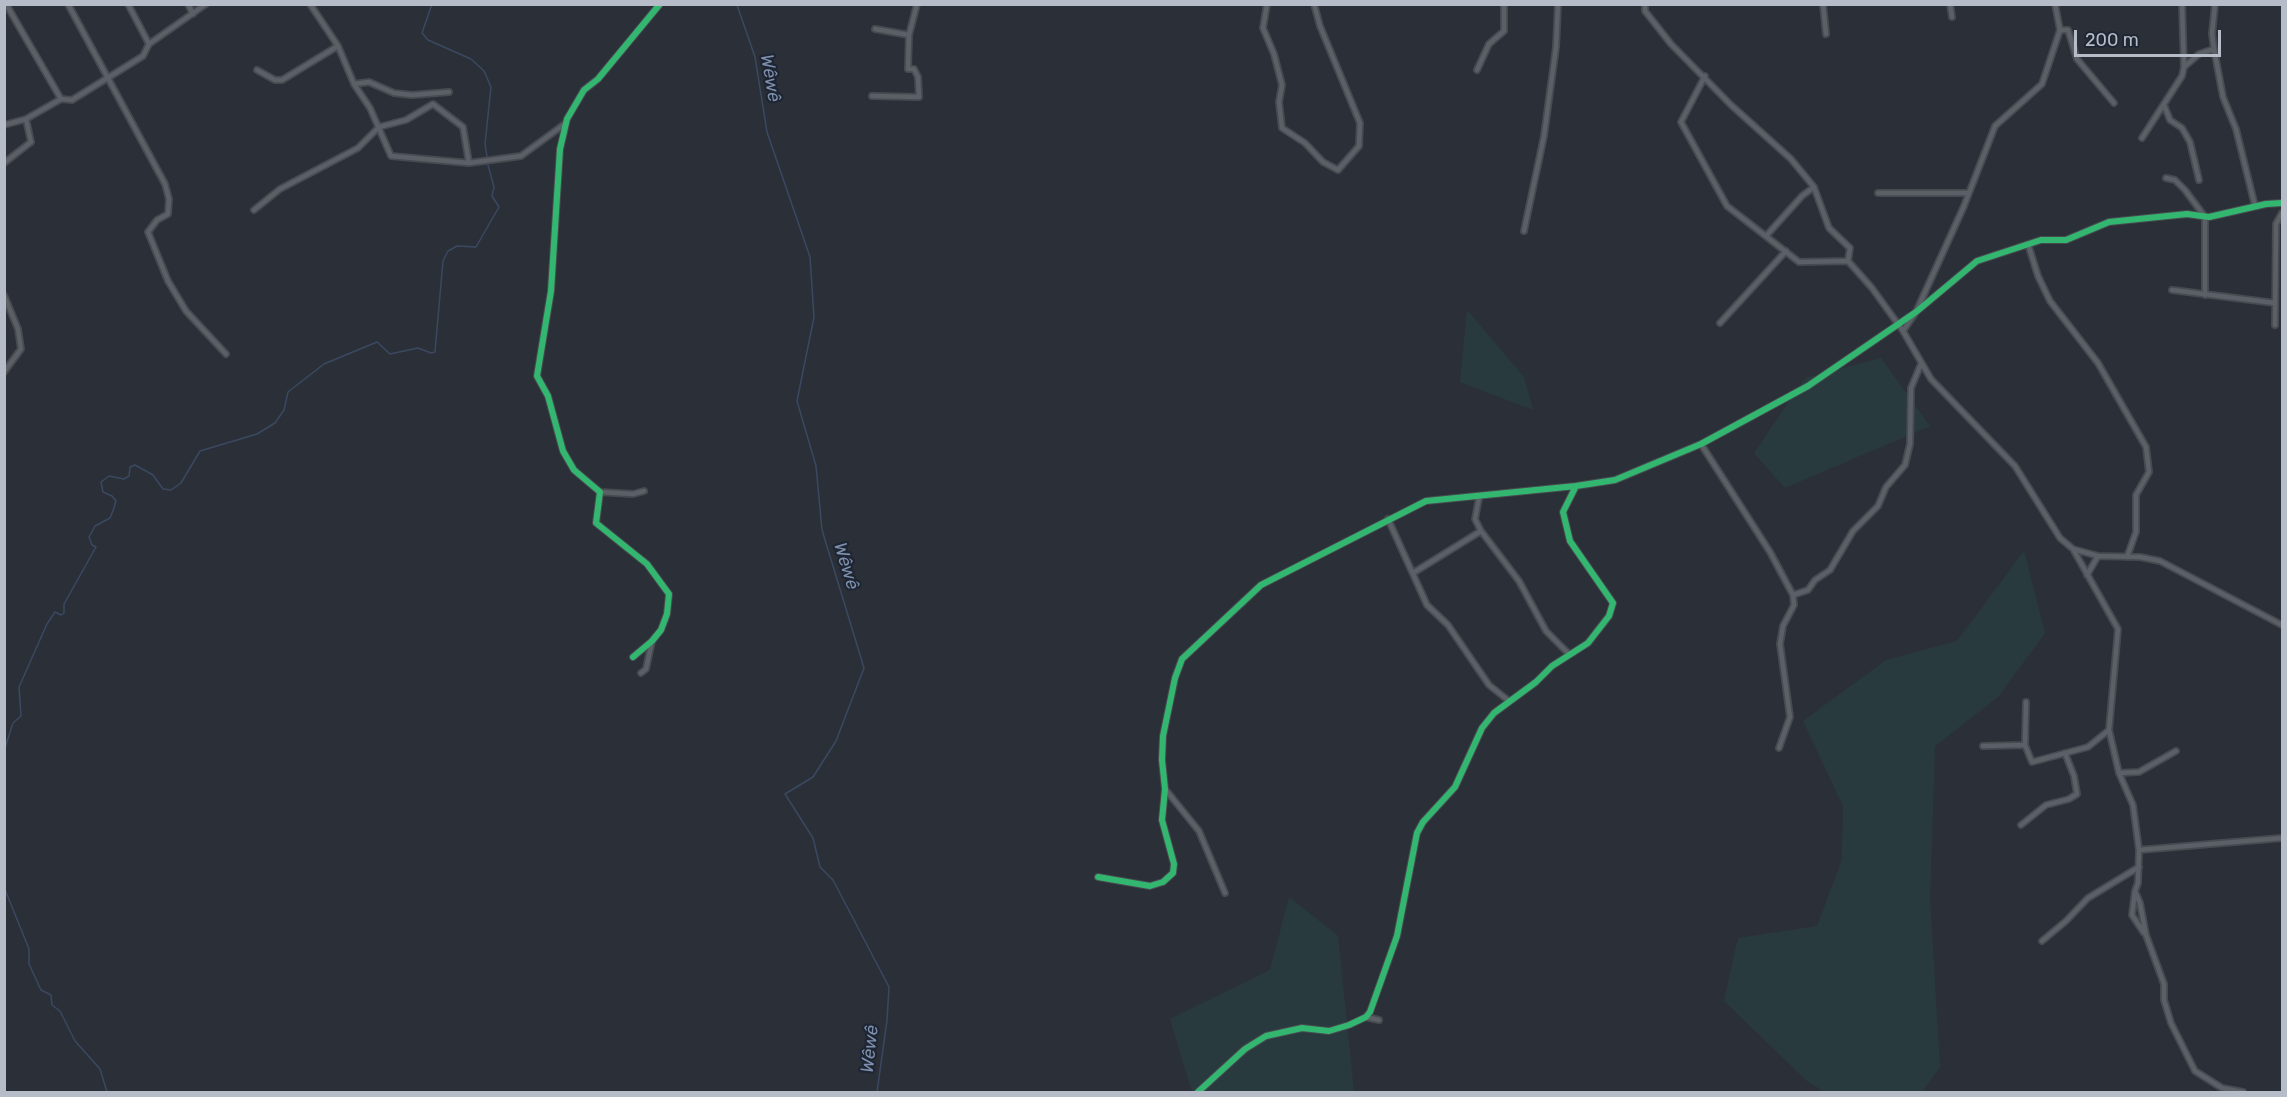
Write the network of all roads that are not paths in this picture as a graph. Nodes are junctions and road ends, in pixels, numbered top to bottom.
1 (6, 4) edge
2 (68, 4) edge
3 (128, 4) edge
4 (188, 4) edge
5 (206, 4) edge
6 (660, 4) edge
7 (917, 4) edge
8 (1267, 4) edge
9 (1314, 4) edge
10 (1504, 4) edge
11 (1558, 4) edge
12 (1645, 4) edge
13 (1823, 4) edge
14 (1950, 4) edge
15 (2055, 4) edge
16 (2182, 4) edge
17 (2215, 4) edge
18 (312, 5) edge
19 (193, 14) junction
20 (1952, 17) dead end
21 (875, 29) dead end
22 (2060, 30) junction
23 (1827, 34) dead end
24 (909, 35) junction
25 (149, 44) junction
26 (338, 46) junction
27 (2214, 49) junction
28 (2184, 67) junction
29 (257, 70) dead end
30 (1477, 70) dead end
31 (108, 76) junction
32 (1705, 76) junction
33 (354, 84) junction
34 (449, 92) dead end
35 (872, 96) dead end
36 (61, 99) junction
37 (2114, 103) dead end
38 (2164, 105) junction
39 (26, 119) junction
40 (566, 123) junction
41 (4, 125) edge
42 (379, 127) junction
43 (2142, 138) dead end
44 (4, 163) edge
45 (469, 163) junction
46 (2166, 178) dead end
47 (2199, 180) dead end
48 (1814, 187) junction
49 (1878, 193) dead end
50 (1969, 193) junction
51 (2281, 204) edge
52 (2255, 206) junction
53 (254, 210) dead end
54 (2281, 214) edge
55 (2205, 217) junction
56 (1524, 231) dead end
57 (1766, 236) junction
58 (2028, 244) junction
59 (1786, 251) junction
60 (1848, 261) junction
61 (2172, 290) dead end
62 (4, 295) edge
63 (2205, 295) junction
64 (2275, 303) junction
65 (1916, 312) junction
66 (1720, 322) dead end
67 (1899, 322) junction
68 (2275, 325) dead end
69 (1903, 331) junction
70 (226, 354) dead end
71 (1921, 364) junction
72 (4, 372) edge
73 (1701, 444) junction
74 (1576, 486) junction
75 (644, 491) dead end
76 (600, 492) junction
77 (1479, 498) junction
78 (1388, 519) junction
79 (1481, 531) junction
80 (2073, 549) junction
81 (2098, 556) junction
82 (2127, 557) junction
83 (1413, 573) junction
84 (2087, 575) junction
85 (1793, 595) junction
86 (2283, 625) edge
87 (652, 641) junction
88 (1569, 654) junction
89 (633, 657) dead end
90 (641, 673) dead end
91 (1509, 701) junction
92 (2026, 702) dead end
93 (2109, 730) junction
94 (2025, 745) junction
95 (1983, 746) dead end
96 (1779, 748) dead end
97 (2175, 751) dead end
98 (2065, 753) junction
99 (2119, 773) junction
100 (1165, 789) junction
101 (2021, 825) dead end
102 (2283, 838) edge
103 (2139, 850) junction
104 (2139, 867) junction
105 (1098, 877) dead end
106 (2135, 891) junction
107 (1225, 893) dead end
108 (2146, 935) junction
109 (2042, 941) dead end
110 (1366, 1017) junction
111 (1379, 1020) dead end
112 (1198, 1092) edge
113 (2243, 1092) edge

1 - 36 street
2 - 31 street
3 - 25 street
4 - 19 street
5 - 19 street
6 - 40 street
7 - 24 street
8 - 9 street
10 - 30 street
11 - 56 street
12 - 32 street
13 - 23 street
14 - 20 street
15 - 22 street
16 - 28 street
17 - 27 street
18 - 26 street
19 - 25 street
21 - 24 street
22 - 37 street
22 - 50 street
24 - 35 street
25 - 31 street
26 - 29 street
26 - 33 street
27 - 28 street
27 - 52 street
28 - 38 street
31 - 36 street
31 - 70 street
32 - 48 street
32 - 57 street
33 - 34 street
33 - 42 street
36 - 39 street
38 - 43 street
38 - 47 street
39 - 41 street
39 - 44 street
40 - 45 street
40 - 76 street
42 - 45 street
42 - 45 street
42 - 53 street
46 - 55 street
48 - 57 street
48 - 60 street
49 - 50 street
50 - 65 street
51 - 52 street
51 - 54 street
52 - 55 street
54 - 64 street
55 - 58 street
55 - 63 street
57 - 59 street
58 - 65 street
58 - 82 street
59 - 60 street
59 - 66 street
60 - 67 street
61 - 63 street
62 - 72 street
63 - 64 street
64 - 68 street
65 - 67 street
65 - 69 street
67 - 69 street
67 - 73 street
69 - 71 street
71 - 80 street
71 - 85 street
73 - 74 street
73 - 85 street
74 - 77 street
74 - 88 street
75 - 76 street
76 - 87 street
77 - 78 street
77 - 79 street
78 - 83 street
78 - 100 street
79 - 83 street
79 - 88 street
80 - 81 street
80 - 84 street
81 - 82 street
81 - 84 street
82 - 86 street
83 - 91 street
84 - 93 street
85 - 96 street
87 - 89 street
87 - 90 street
88 - 91 street
91 - 110 street
92 - 94 street
93 - 98 street
93 - 99 street
94 - 95 street
94 - 98 street
97 - 99 street
98 - 101 street
99 - 103 street
100 - 105 street
100 - 107 street
102 - 103 street
103 - 104 street
104 - 106 street
104 - 109 street
106 - 108 street
106 - 108 street
108 - 113 street
110 - 111 street
110 - 112 street

